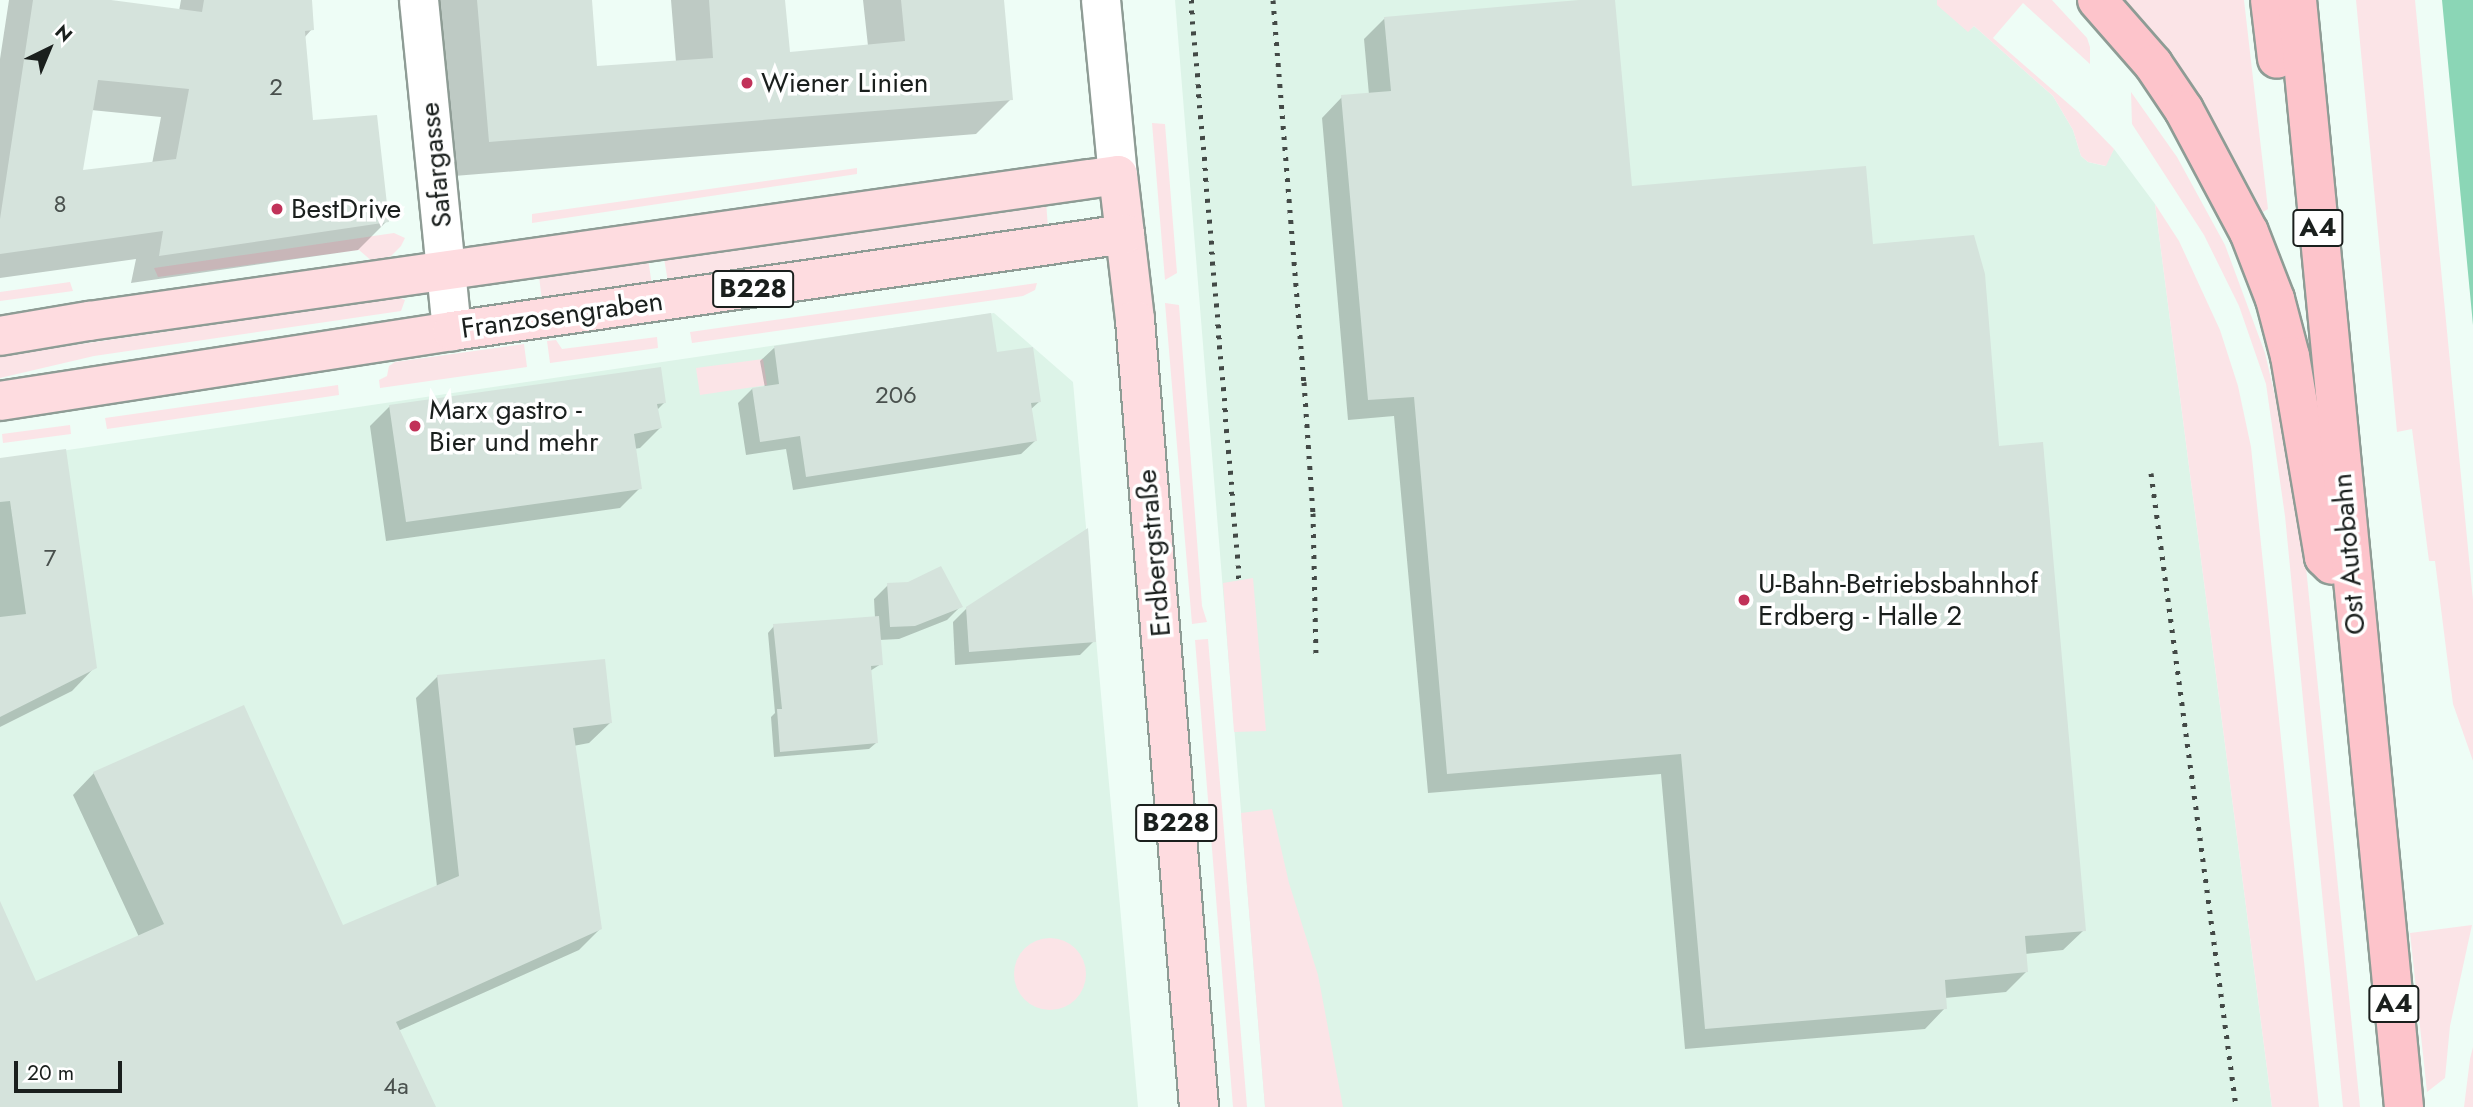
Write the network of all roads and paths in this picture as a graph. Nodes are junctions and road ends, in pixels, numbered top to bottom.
1 (419, 0) edge
2 (1101, 0) edge
3 (2097, 0) edge
4 (2270, 0) edge
5 (2298, 0) edge
6 (1118, 175) junction
7 (1125, 234) junction
8 (447, 271) junction
9 (452, 331) junction
10 (0, 336) edge
11 (0, 401) edge
12 (2351, 584) junction
13 (1199, 1107) edge
14 (2404, 1107) edge

1 - 8 street, Safargasse
2 - 6 street, Erdbergstraße
3 - 12 highway
4 - 12 highway
5 - 12 highway, Ost Autobahn / A4
6 - 7 main road, Erdbergstraße / B228
6 - 8 main road, B228
7 - 9 main road, Franzosengraben / B228
7 - 13 main road, Erdbergstraße / B228
8 - 9 street, Safargasse
8 - 10 main road, B228
9 - 11 main road, Franzosengraben / B228
12 - 14 highway, Ost Autobahn / A4

